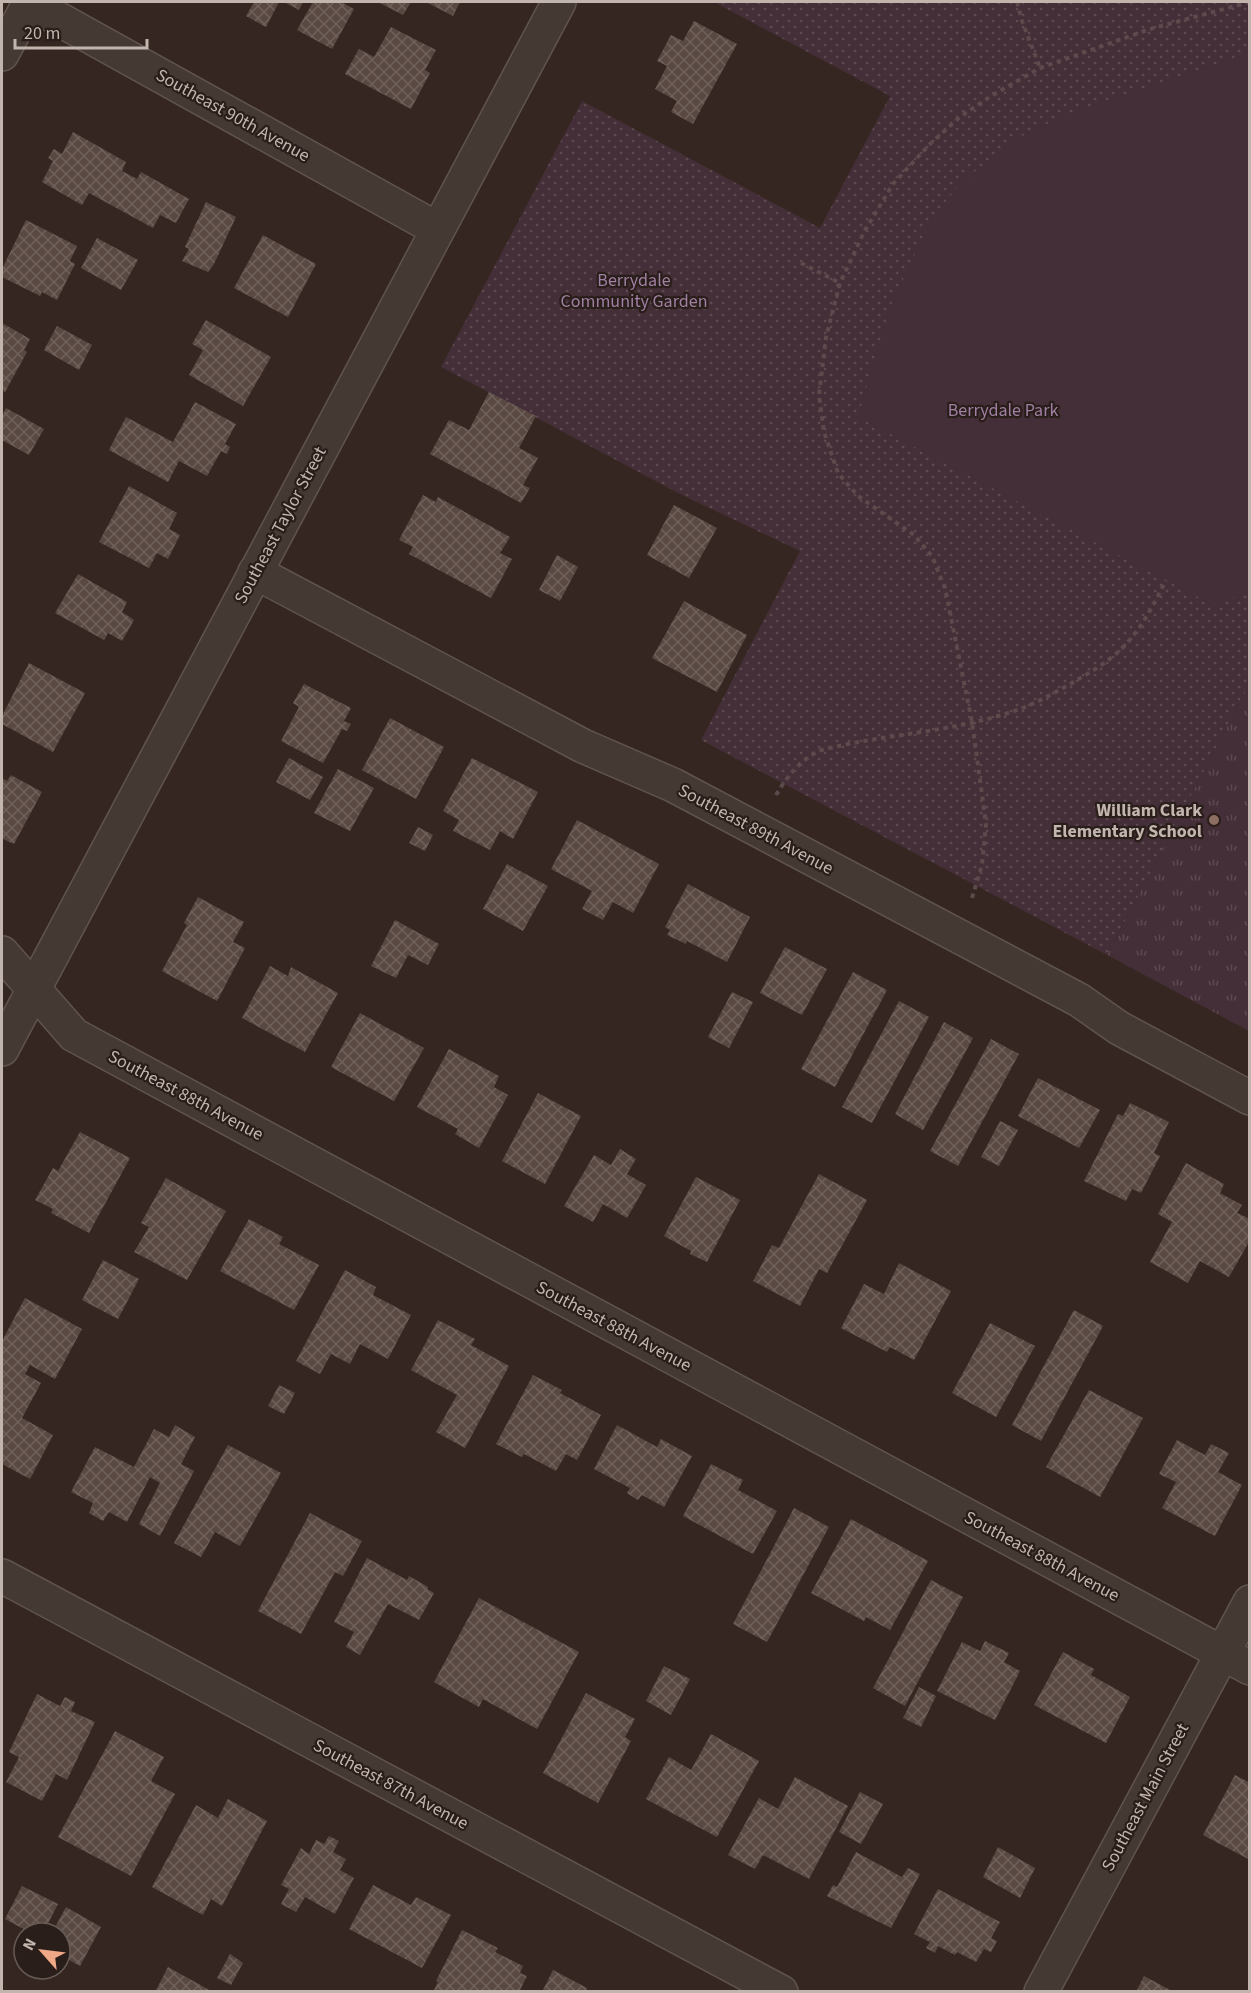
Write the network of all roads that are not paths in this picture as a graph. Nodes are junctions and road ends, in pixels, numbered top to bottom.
1 (29, 2) edge
2 (559, 2) edge
3 (2, 54) edge
4 (437, 229) junction
5 (255, 572) junction
6 (2, 953) edge
7 (33, 989) junction
8 (2, 1049) edge
9 (1250, 1098) edge
10 (2, 1576) edge
11 (1250, 1602) edge
12 (1236, 1661) edge
13 (781, 1992) edge
14 (1041, 1992) edge

1 - 3 street
1 - 4 street, Southeast 90th Avenue
2 - 4 street, Southeast Taylor Street
4 - 5 street, Southeast Taylor Street
5 - 7 street, Southeast Taylor Street
5 - 9 street, Southeast 89th Avenue
6 - 7 street, Southeast 88th Avenue
7 - 8 street, Southeast Taylor Street
7 - 12 street, Southeast 88th Avenue
10 - 13 street, Southeast 87th Avenue
11 - 12 street, Southeast Main Street
12 - 14 street, Southeast Main Street

